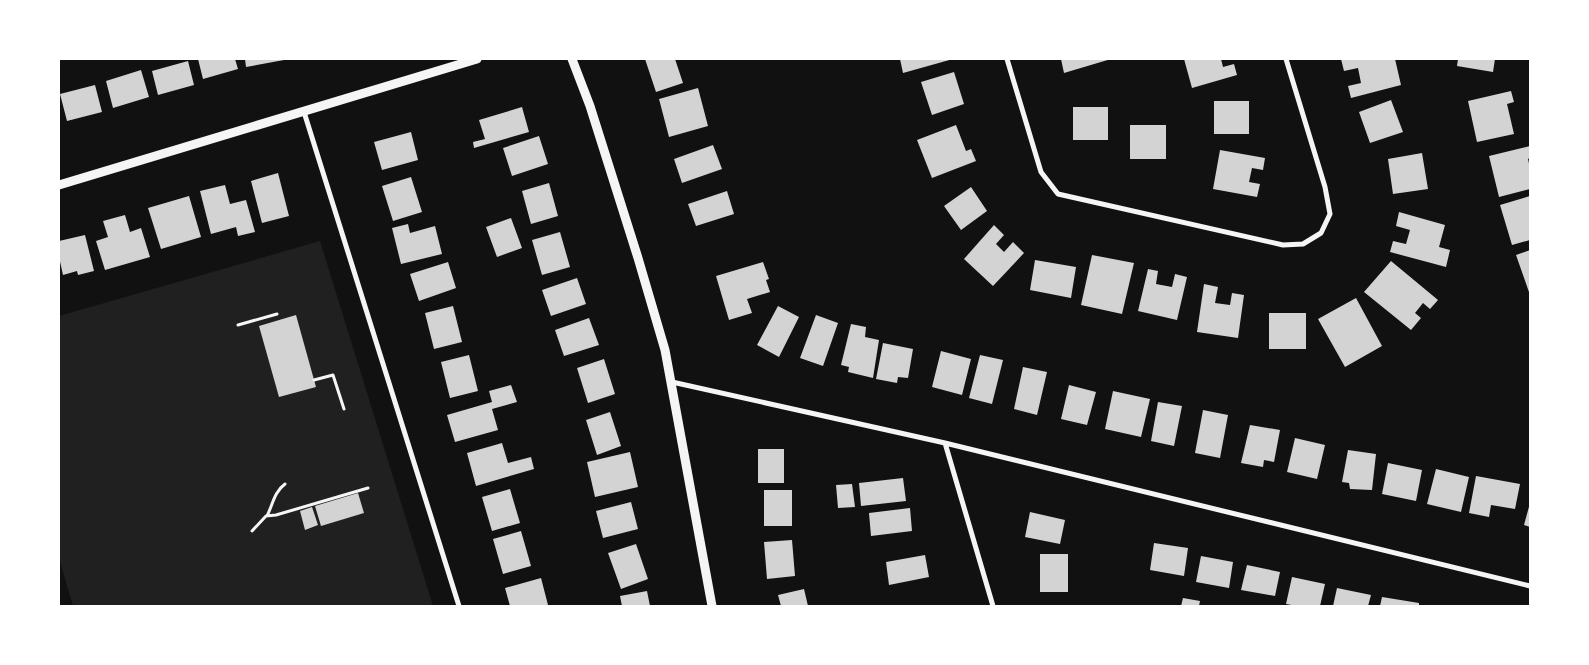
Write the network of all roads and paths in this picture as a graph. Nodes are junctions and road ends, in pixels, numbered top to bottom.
1 (477, 59) edge
2 (572, 59) edge
3 (1007, 59) edge
4 (1286, 59) edge
5 (304, 112) junction
6 (59, 185) edge
7 (277, 314) dead end
8 (238, 325) dead end
9 (314, 380) dead end
10 (672, 382) junction
11 (344, 409) dead end
12 (945, 443) junction
13 (285, 484) dead end
14 (368, 488) dead end
15 (266, 516) junction
16 (252, 531) dead end
17 (1530, 586) edge
18 (458, 606) edge
19 (712, 606) edge
20 (994, 606) edge

1 - 5 street
2 - 10 street
3 - 4 street
5 - 6 street
5 - 18 street
7 - 8 path
9 - 11 path
10 - 12 street
10 - 19 street
12 - 17 street
12 - 20 street
13 - 15 path
14 - 15 path
15 - 16 path

